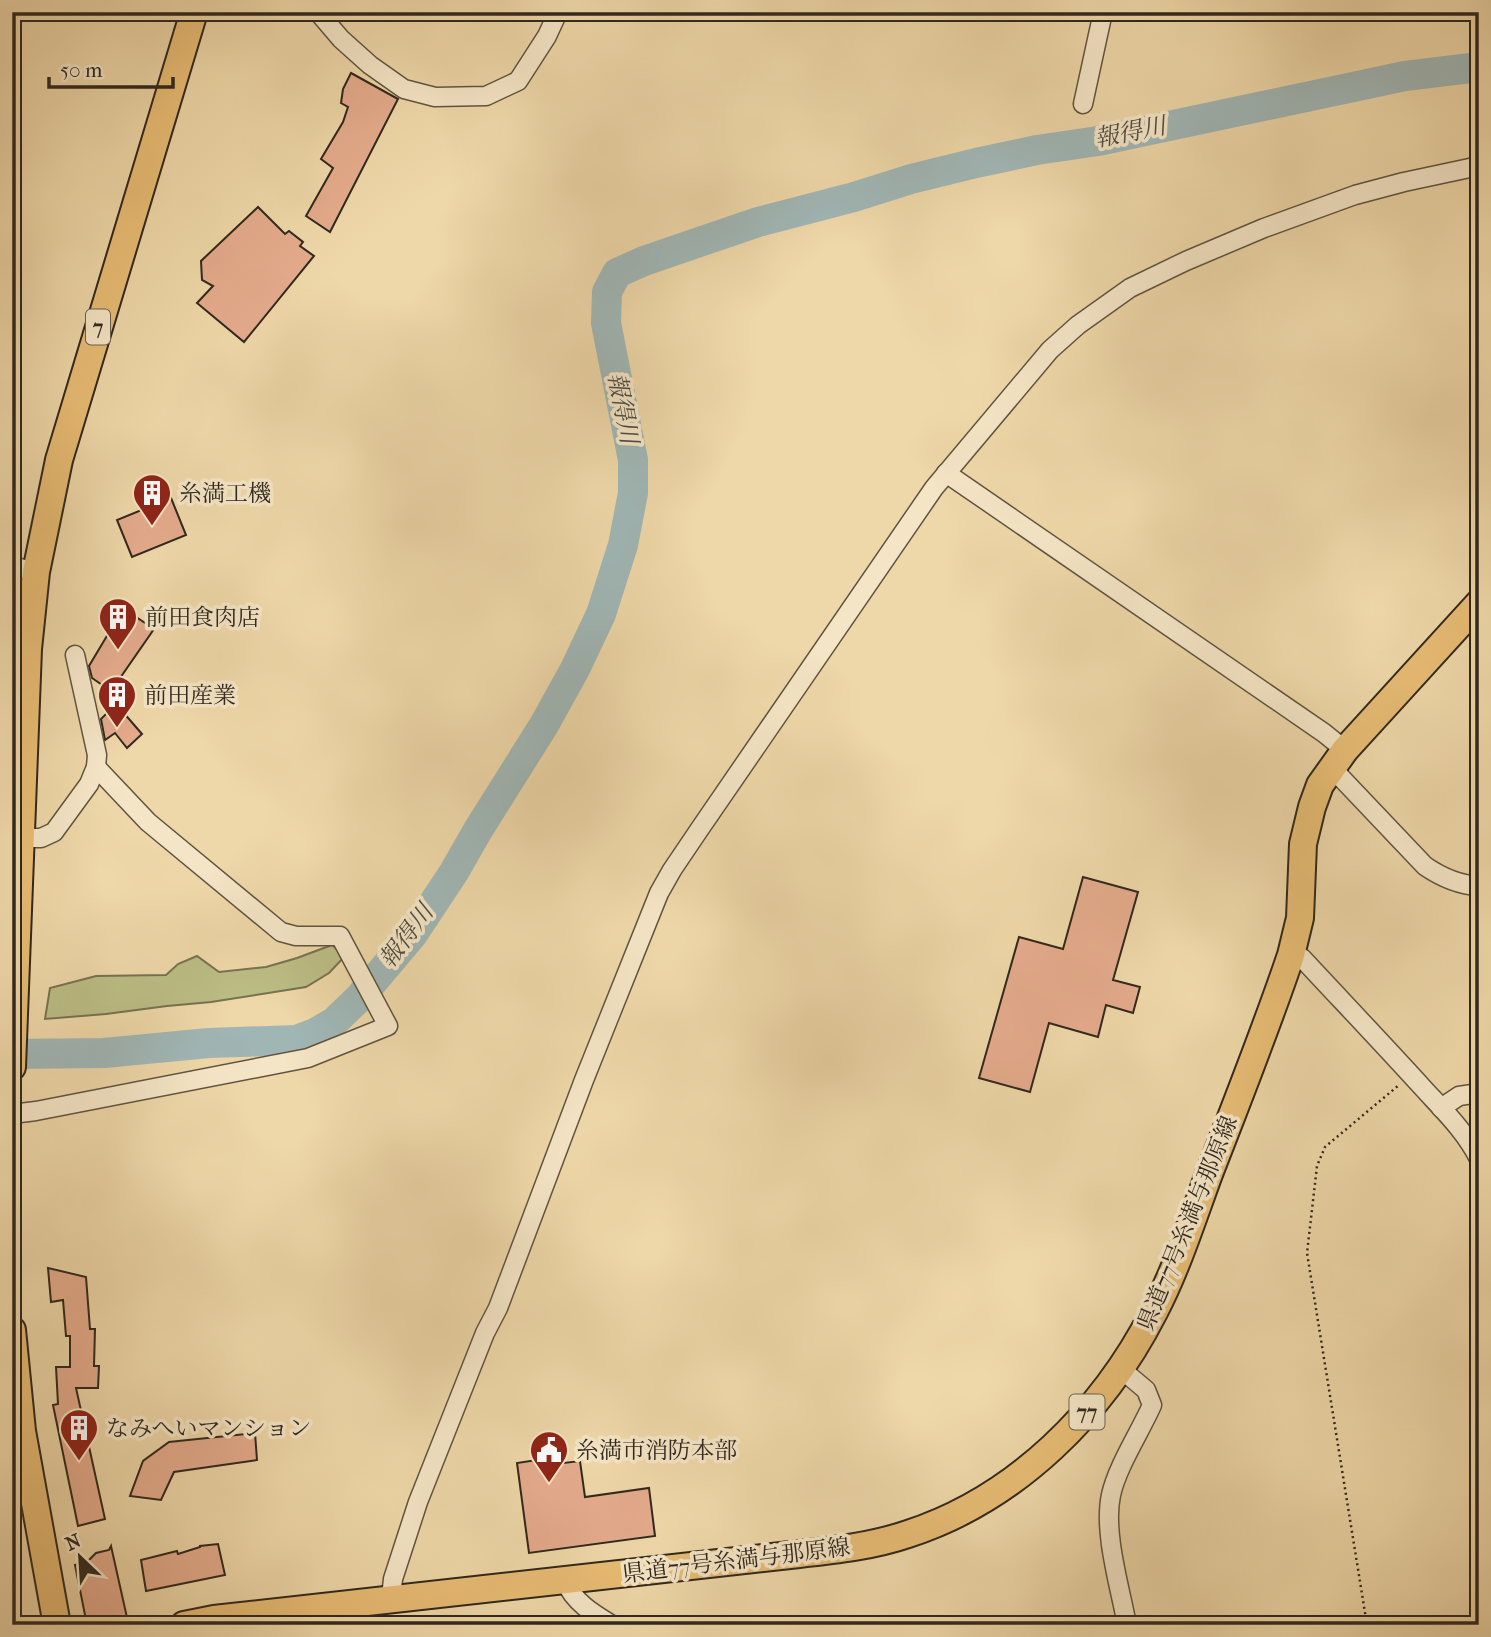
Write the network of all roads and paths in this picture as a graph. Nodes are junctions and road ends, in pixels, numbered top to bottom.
1 (194, 12) edge
2 (318, 12) edge
3 (558, 12) edge
4 (1103, 12) edge
5 (1083, 104) dead end
6 (1479, 166) edge
7 (946, 473) junction
8 (24, 569) edge
9 (1479, 603) edge
10 (75, 654) dead end
11 (1338, 758) junction
12 (96, 767) junction
13 (18, 782) edge
14 (21, 838) junction
15 (1479, 886) edge
16 (1291, 956) junction
17 (12, 1067) edge
18 (1411, 1075) junction
19 (1479, 1093) edge
20 (1441, 1108) junction
21 (12, 1114) edge
22 (1479, 1159) edge
23 (12, 1330) edge
24 (1121, 1369) junction
25 (17, 1432) edge
26 (565, 1581) junction
27 (393, 1599) junction
28 (57, 1625) edge
29 (184, 1625) edge
30 (611, 1625) edge
31 (1127, 1625) edge
32 (1367, 1625) edge

1 - 8 main road, 7
2 - 3 street
4 - 5 street
6 - 7 street
7 - 11 street
7 - 27 street
8 - 13 main road, 7
9 - 11 main road, 県道77号糸満与那原線 / 77
10 - 12 street
11 - 15 street
11 - 16 main road, 県道77号糸満与那原線 / 77
12 - 14 street
12 - 21 street
13 - 14 main road, 7
14 - 17 main road, 7
16 - 18 street
16 - 24 main road, 県道77号糸満与那原線 / 77
18 - 20 street
18 - 32 path
19 - 20 street
20 - 22 street
23 - 25 main road
24 - 26 main road, 県道77号糸満与那原線 / 77
24 - 31 street
25 - 28 main road
26 - 27 main road, 県道77号糸満与那原線 / 77
26 - 30 street
27 - 29 main road, 県道77号糸満与那原線 / 77

